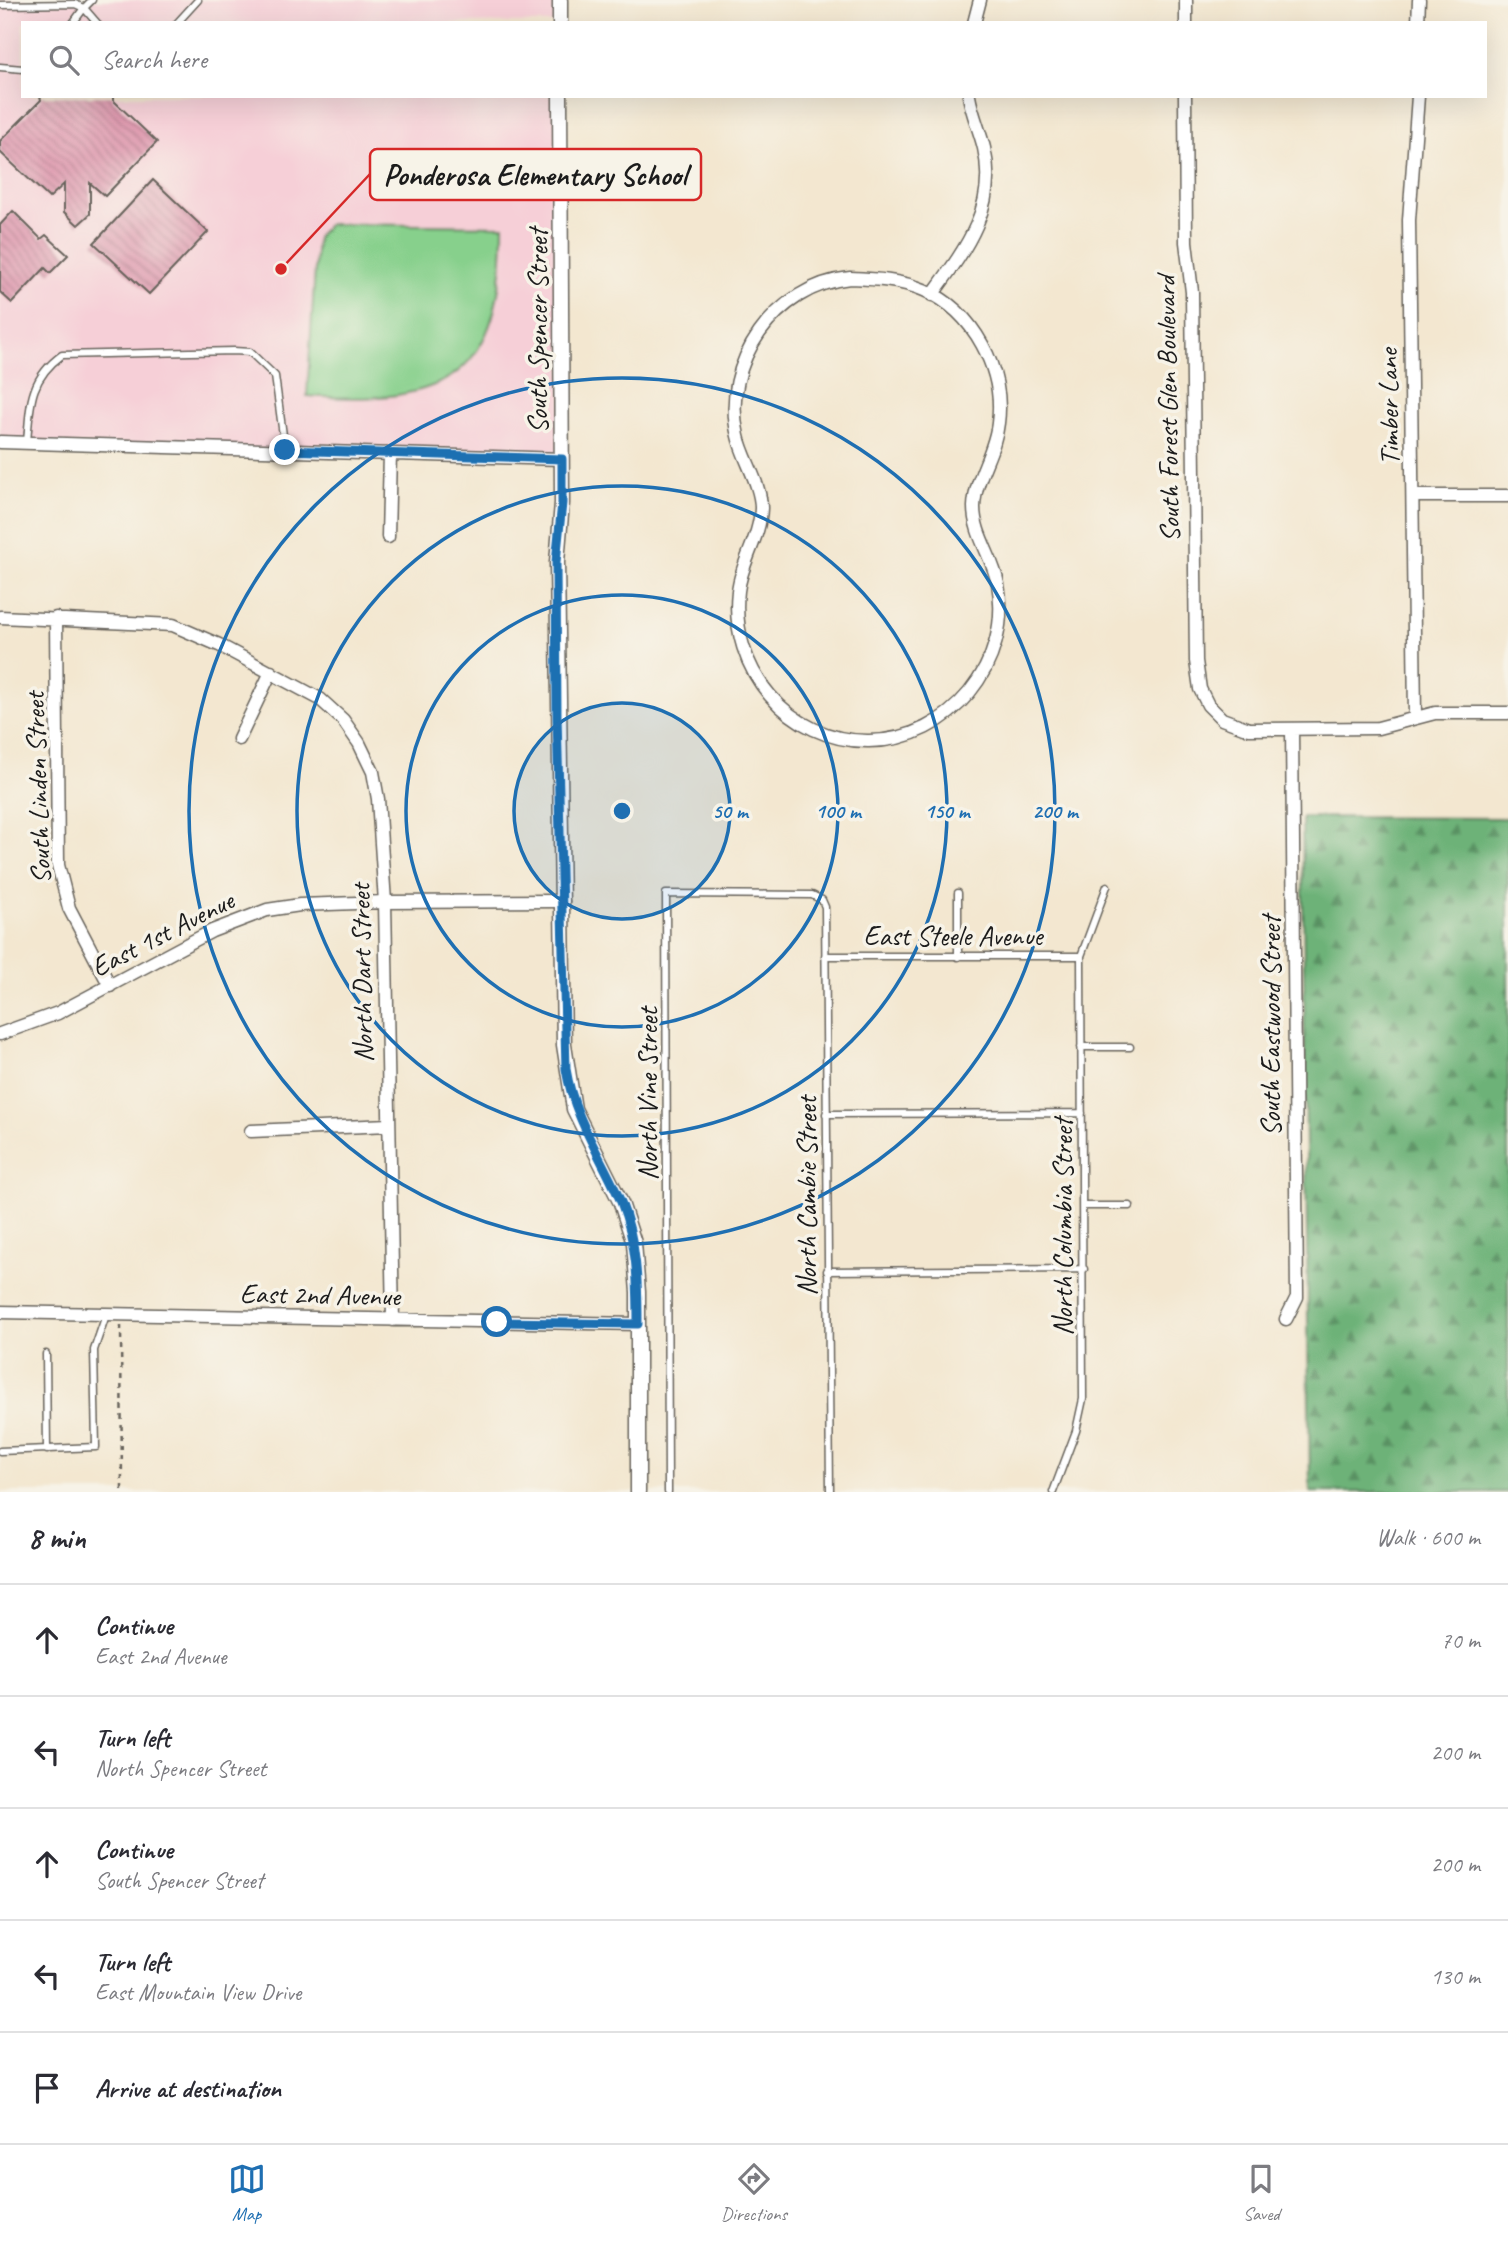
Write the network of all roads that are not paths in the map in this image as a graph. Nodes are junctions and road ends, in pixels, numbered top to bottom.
1 (92, 0) edge
2 (198, 0) edge
3 (560, 0) edge
4 (980, 0) edge
5 (1186, 0) edge
6 (1419, 0) edge
7 (0, 5) edge
8 (84, 8) junction
9 (74, 21) edge
10 (95, 21) edge
11 (179, 21) edge
12 (560, 21) edge
13 (975, 21) edge
14 (1186, 21) edge
15 (1419, 21) edge
16 (0, 67) edge
17 (21, 69) edge
18 (560, 98) edge
19 (970, 98) edge
20 (1185, 98) edge
21 (1418, 98) edge
22 (932, 295) junction
23 (0, 442) edge
24 (27, 443) junction
25 (285, 450) junction
26 (390, 453) junction
27 (562, 459) junction
28 (1414, 496) junction
29 (1508, 496) edge
30 (388, 537) dead end
31 (0, 617) edge
32 (57, 618) junction
33 (271, 672) junction
34 (1508, 713) edge
35 (1415, 717) junction
36 (1292, 729) junction
37 (239, 739) dead end
38 (1107, 886) dead end
39 (958, 893) dead end
40 (822, 900) joint
41 (563, 901) junction
42 (385, 902) junction
43 (825, 956) junction
44 (1081, 956) junction
45 (958, 957) junction
46 (110, 986) junction
47 (0, 1034) edge
48 (1081, 1047) junction
49 (1130, 1047) dead end
50 (1082, 1113) junction
51 (826, 1114) junction
52 (388, 1125) junction
53 (251, 1131) dead end
54 (1083, 1206) junction
55 (1130, 1206) dead end
56 (1084, 1269) junction
57 (827, 1271) junction
58 (0, 1312) edge
59 (106, 1315) junction
60 (1286, 1319) dead end
61 (393, 1320) junction
62 (638, 1324) junction
63 (46, 1354) dead end
64 (47, 1450) junction
65 (0, 1451) edge
66 (638, 1492) edge
67 (668, 1492) edge
68 (830, 1492) edge
69 (1053, 1492) edge

1 - 8 lane
2 - 11 lane
3 - 12 street
4 - 13 street
5 - 14 street
6 - 15 street
7 - 8 lane
8 - 9 lane
8 - 10 lane
16 - 17 lane
18 - 27 street, South Spencer Street
19 - 22 street
20 - 36 street, South Forest Glen Boulevard
21 - 28 street, Timber Lane
22 - 22 street
23 - 24 street
24 - 25 street
24 - 25 lane
25 - 26 street
26 - 27 street
26 - 30 street
27 - 41 street, South Spencer Street
28 - 29 street
28 - 35 street, Timber Lane
31 - 32 street, North Dart Street
32 - 33 street, North Dart Street
32 - 46 street, South Linden Street
33 - 37 street
33 - 42 street, North Dart Street
34 - 35 street
35 - 36 street
36 - 60 street, South Eastwood Street
38 - 44 lane
39 - 45 lane
40 - 43 lane, North Cambie Street
40 - 67 lane, North Vine Street
41 - 42 street, East 1st Avenue
41 - 62 street, South Spencer Street
42 - 46 street, East 1st Avenue
42 - 52 street, North Dart Street
43 - 45 lane, East Steele Avenue
43 - 51 lane, North Cambie Street
44 - 45 lane, East Steele Avenue
44 - 48 lane, North Columbia Street
46 - 47 street, East 1st Avenue
48 - 49 lane
48 - 50 lane, North Columbia Street
50 - 51 lane
50 - 54 lane, North Columbia Street
51 - 57 lane, North Cambie Street
52 - 53 street
52 - 61 street, North Dart Street
54 - 55 lane
54 - 56 lane, North Columbia Street
56 - 57 lane
56 - 69 lane, North Columbia Street
57 - 68 lane, North Cambie Street
58 - 59 street, East 2nd Avenue
59 - 61 street, East 2nd Avenue
59 - 64 lane
61 - 62 street, East 2nd Avenue
62 - 66 street, South Spencer Street
63 - 64 lane
64 - 65 lane

